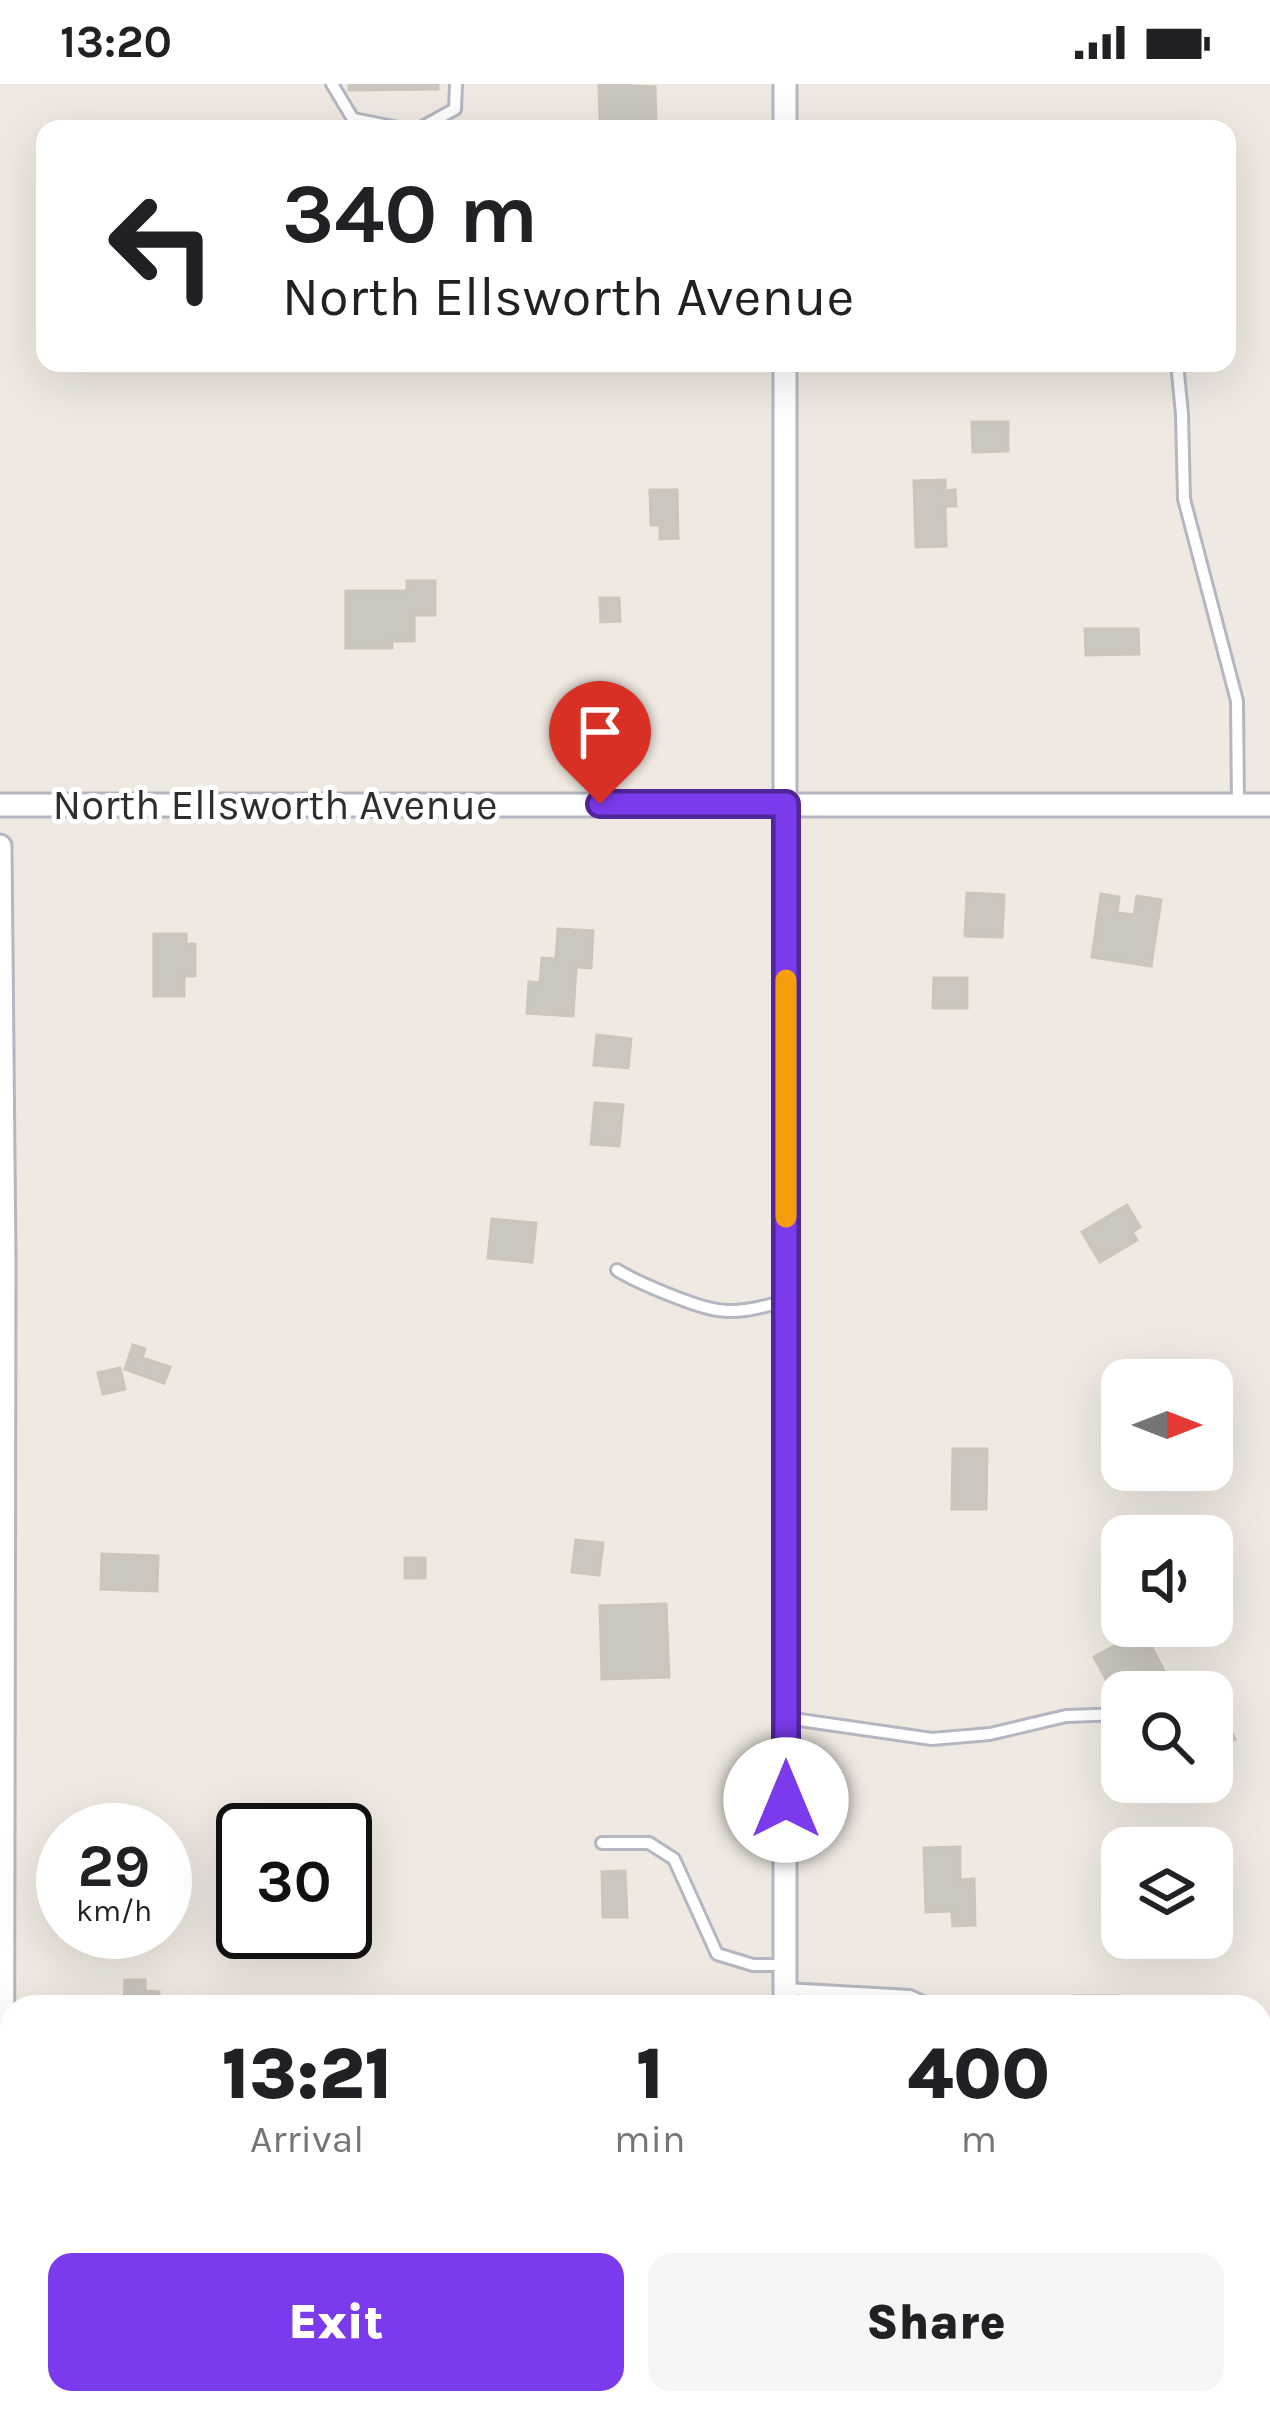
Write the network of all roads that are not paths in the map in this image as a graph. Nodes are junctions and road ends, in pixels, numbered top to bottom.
1 (332, 84) edge
2 (456, 84) edge
3 (785, 84) edge
4 (358, 120) edge
5 (435, 120) edge
6 (785, 120) edge
7 (785, 372) edge
8 (1177, 372) edge
9 (786, 804) junction
10 (0, 805) edge
11 (1238, 805) junction
12 (1270, 805) edge
13 (0, 846) edge
14 (2, 1160) edge
15 (2, 1270) edge
16 (617, 1270) dead end
17 (786, 1301) junction
18 (1101, 1715) edge
19 (787, 1718) junction
20 (602, 1843) dead end
21 (785, 1965) junction
22 (2, 1995) edge
23 (785, 1995) edge

1 - 4 lane
2 - 5 lane
3 - 6 street
7 - 9 street
8 - 11 lane
9 - 10 street, North Ellsworth Avenue
9 - 11 street, North Ellsworth Avenue
9 - 17 street
11 - 12 street, North Ellsworth Avenue
13 - 14 street
14 - 15 street
15 - 22 street
16 - 17 lane
17 - 19 street
18 - 19 lane
19 - 21 street
20 - 21 lane
21 - 23 street

